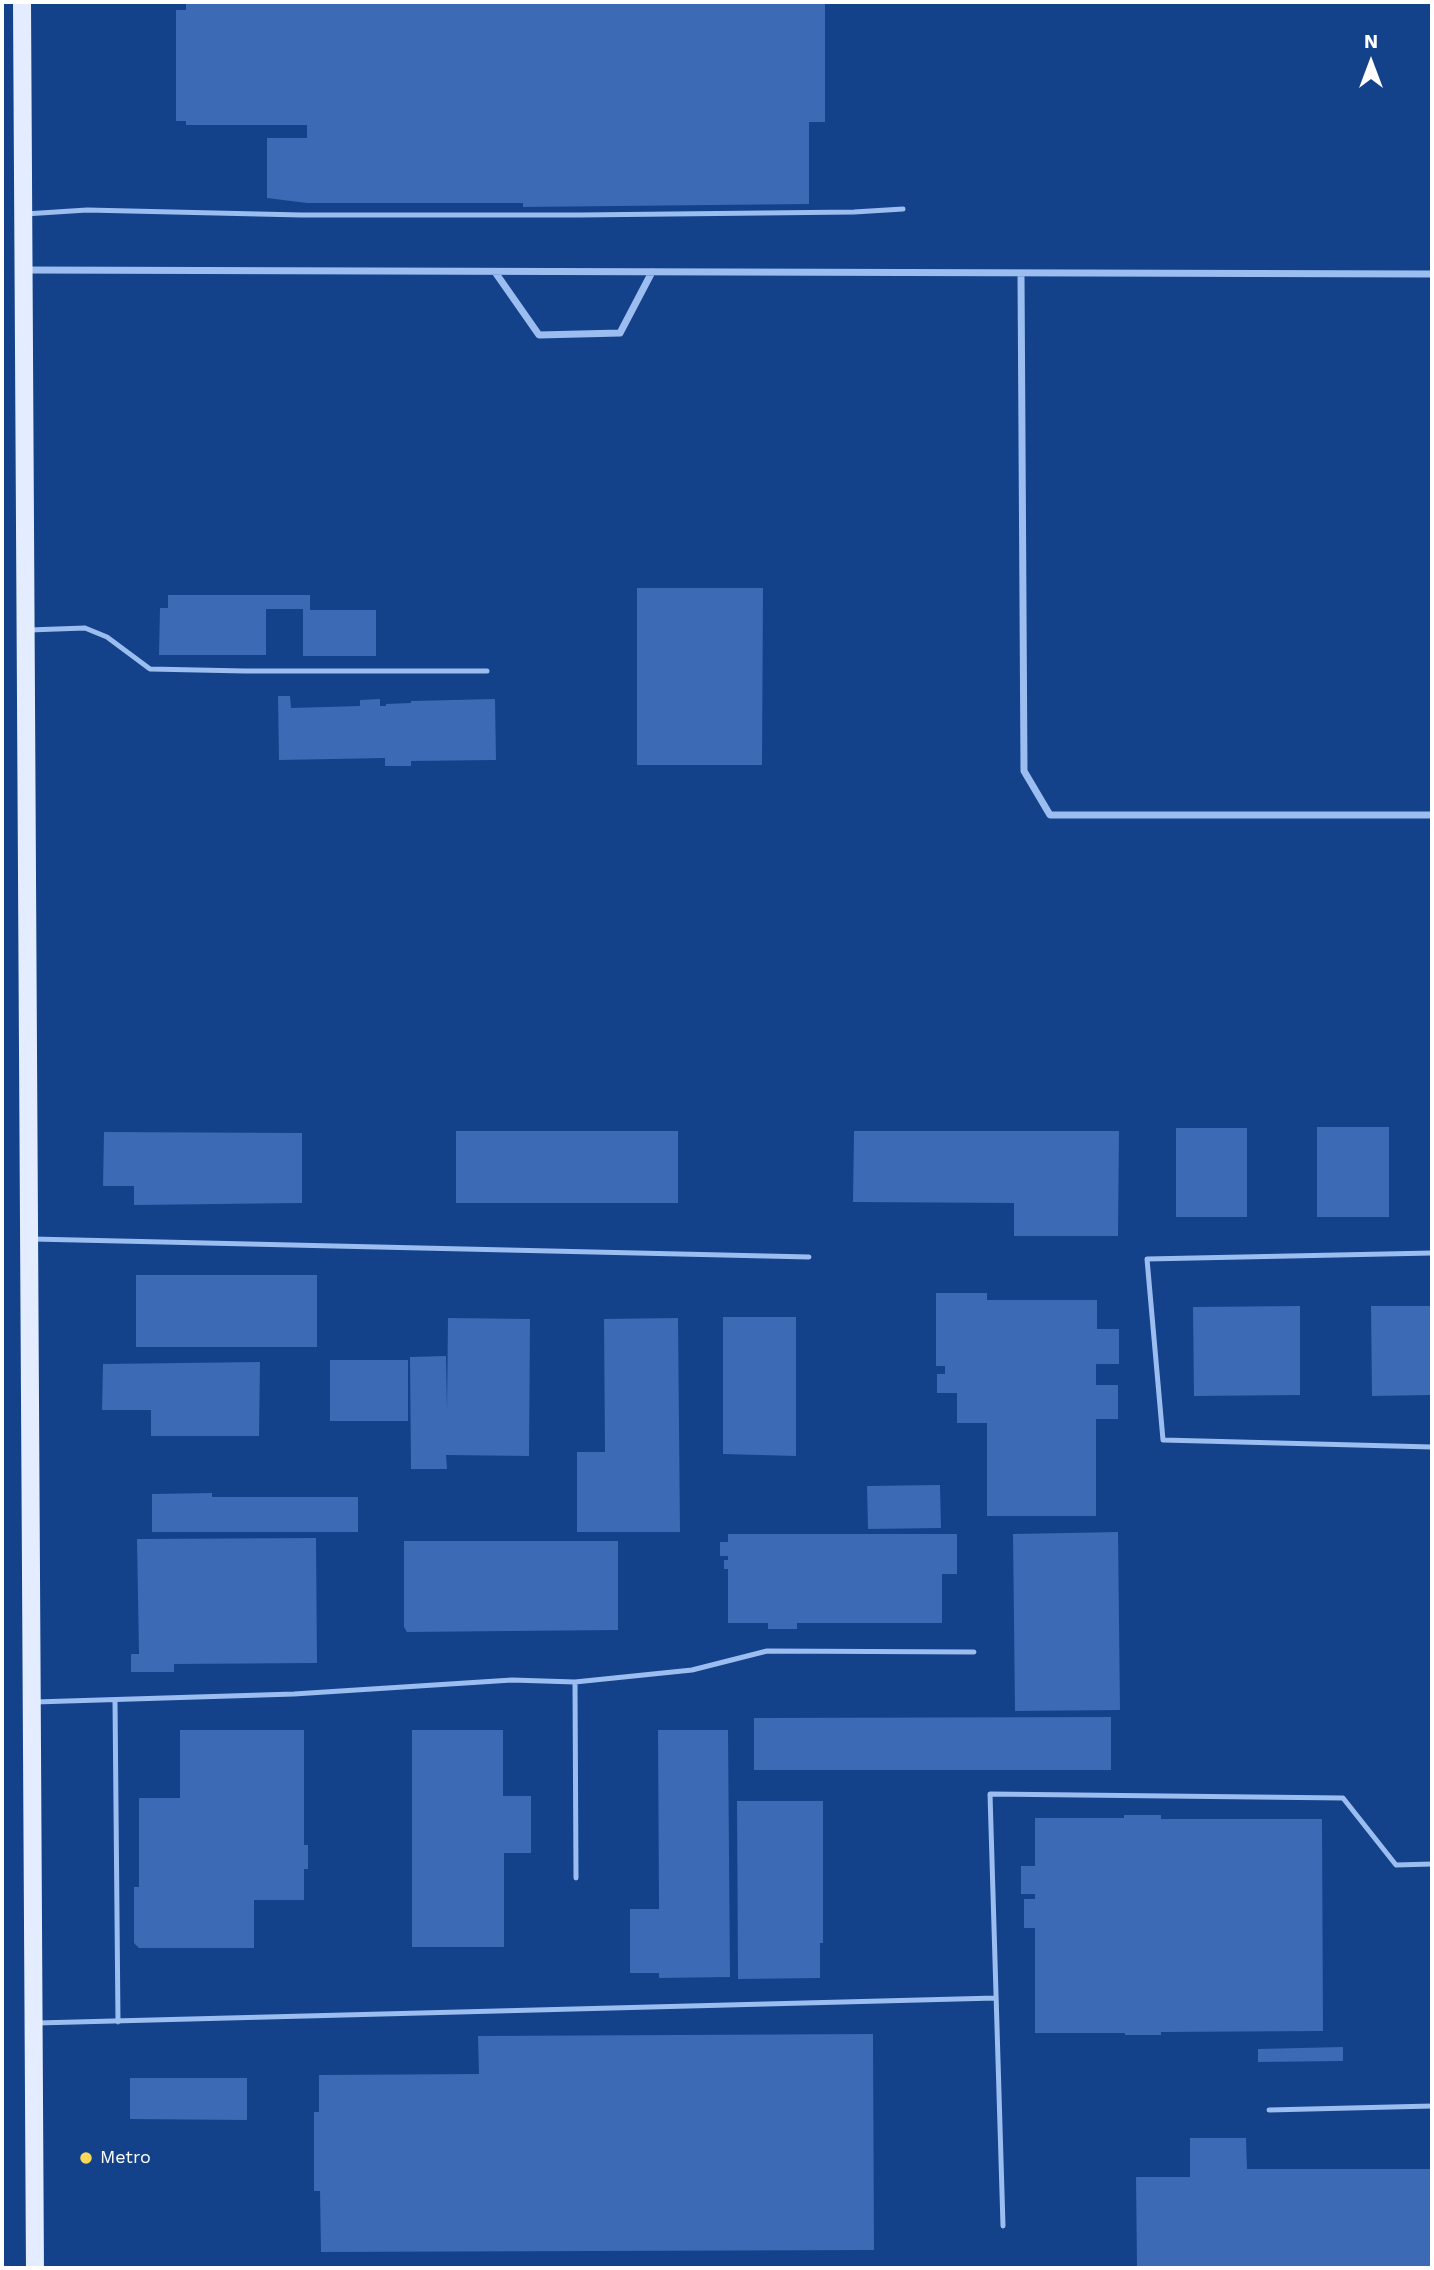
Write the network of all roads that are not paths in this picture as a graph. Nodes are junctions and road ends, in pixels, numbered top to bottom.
1 (22, 2) edge
2 (904, 209) dead end
3 (22, 214) junction
4 (23, 270) junction
5 (495, 272) junction
6 (652, 272) junction
7 (1021, 274) junction
8 (1432, 274) edge
9 (25, 630) junction
10 (486, 671) dead end
11 (1432, 815) edge
12 (30, 1239) junction
13 (1432, 1253) edge
14 (809, 1256) dead end
15 (1432, 1447) edge
16 (974, 1652) dead end
17 (575, 1682) junction
18 (115, 1700) junction
19 (32, 1702) junction
20 (1432, 1864) edge
21 (576, 1878) dead end
22 (996, 1998) junction
23 (118, 2022) junction
24 (33, 2023) junction
25 (1432, 2106) edge
26 (1269, 2110) dead end
27 (1003, 2226) dead end
28 (35, 2268) edge

1 - 3 main road
2 - 3 lane
3 - 4 main road
4 - 5 street
4 - 9 main road
5 - 6 street
5 - 6 street
6 - 7 street
7 - 8 street
7 - 11 street
9 - 10 lane
9 - 12 main road
12 - 14 lane
12 - 19 main road
13 - 15 lane
16 - 17 lane
17 - 18 lane
17 - 21 lane
18 - 19 lane
18 - 23 lane
19 - 24 main road
20 - 22 lane
22 - 23 lane
22 - 27 lane
23 - 24 lane
24 - 28 main road
25 - 26 lane

